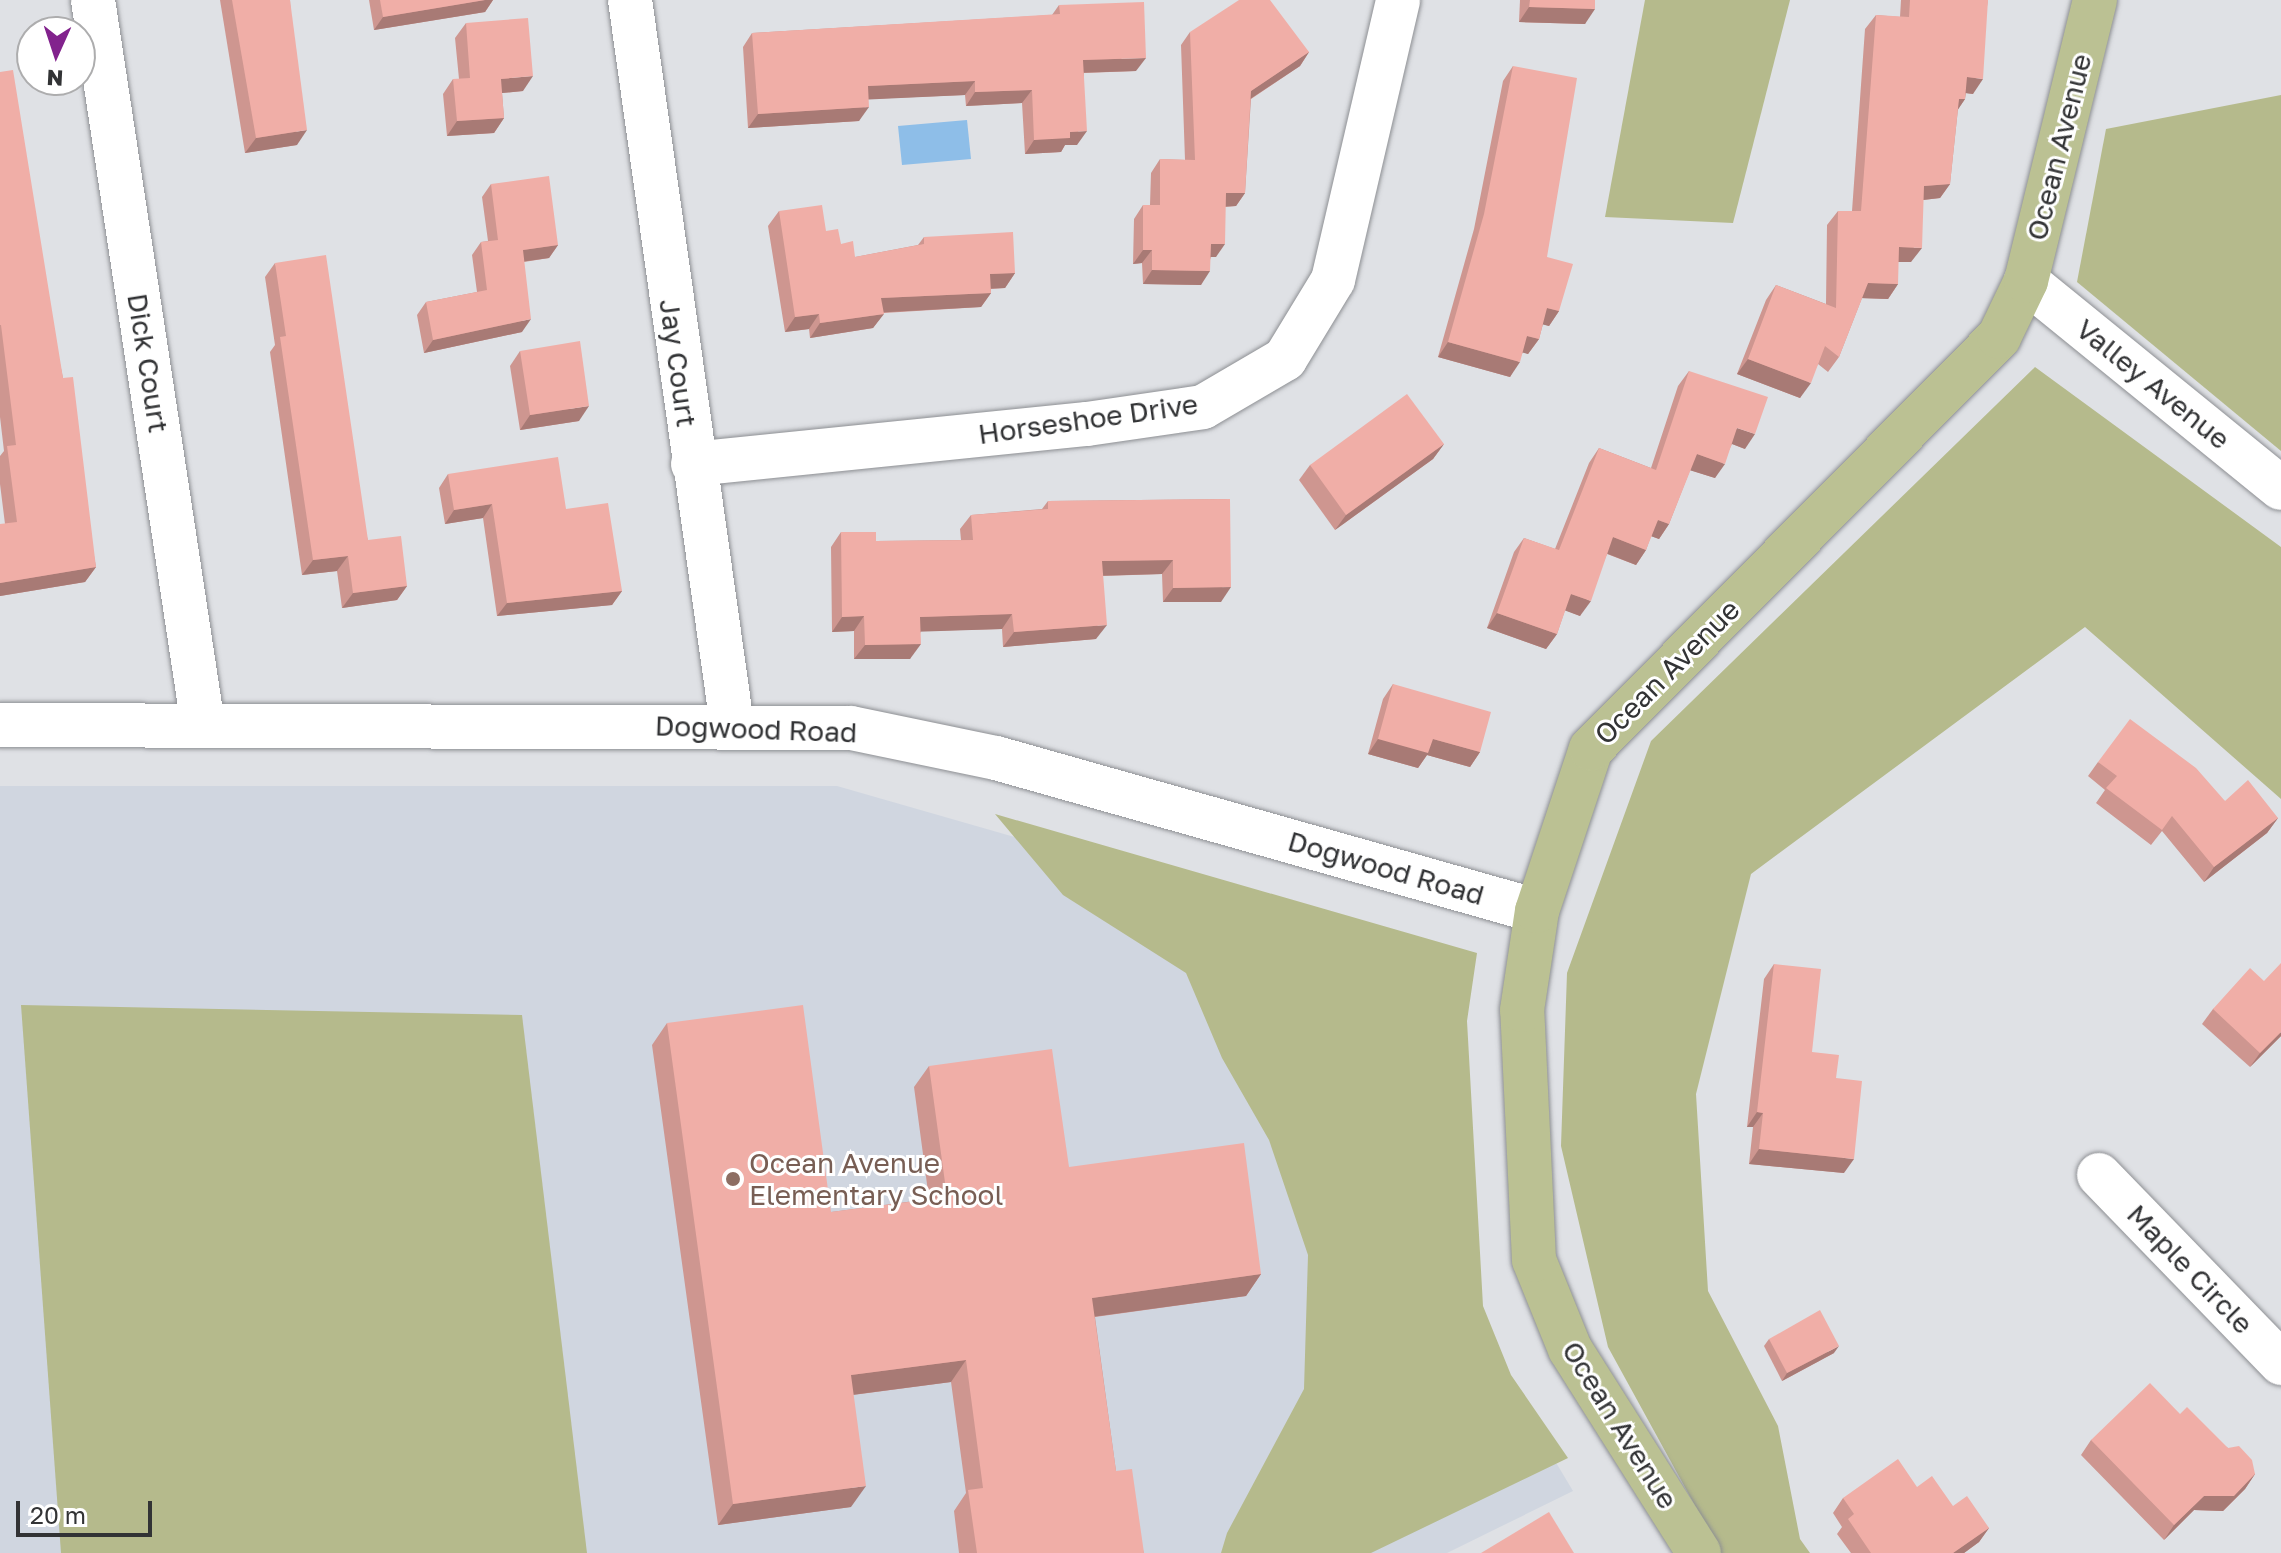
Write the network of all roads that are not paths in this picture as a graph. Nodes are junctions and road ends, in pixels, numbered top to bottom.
1 (93, 0) edge
2 (630, 0) edge
3 (1398, 0) edge
4 (2095, 0) edge
5 (2026, 281) junction
6 (693, 464) junction
7 (2281, 488) edge
8 (0, 725) edge
9 (732, 725) junction
10 (203, 726) junction
11 (1537, 911) junction
12 (2099, 1175) dead end
13 (2281, 1363) edge
14 (1699, 1553) edge

1 - 10 street, Dick Court
2 - 6 street, Jay Court
3 - 6 street, Horseshoe Drive
4 - 5 main road, Ocean Avenue
5 - 7 street, Valley Avenue
5 - 11 main road, Ocean Avenue
6 - 9 street, Jay Court
8 - 10 street, Dogwood Road
9 - 10 street, Dogwood Road
9 - 11 street, Dogwood Road
11 - 14 main road, Ocean Avenue
12 - 13 street, Maple Circle

